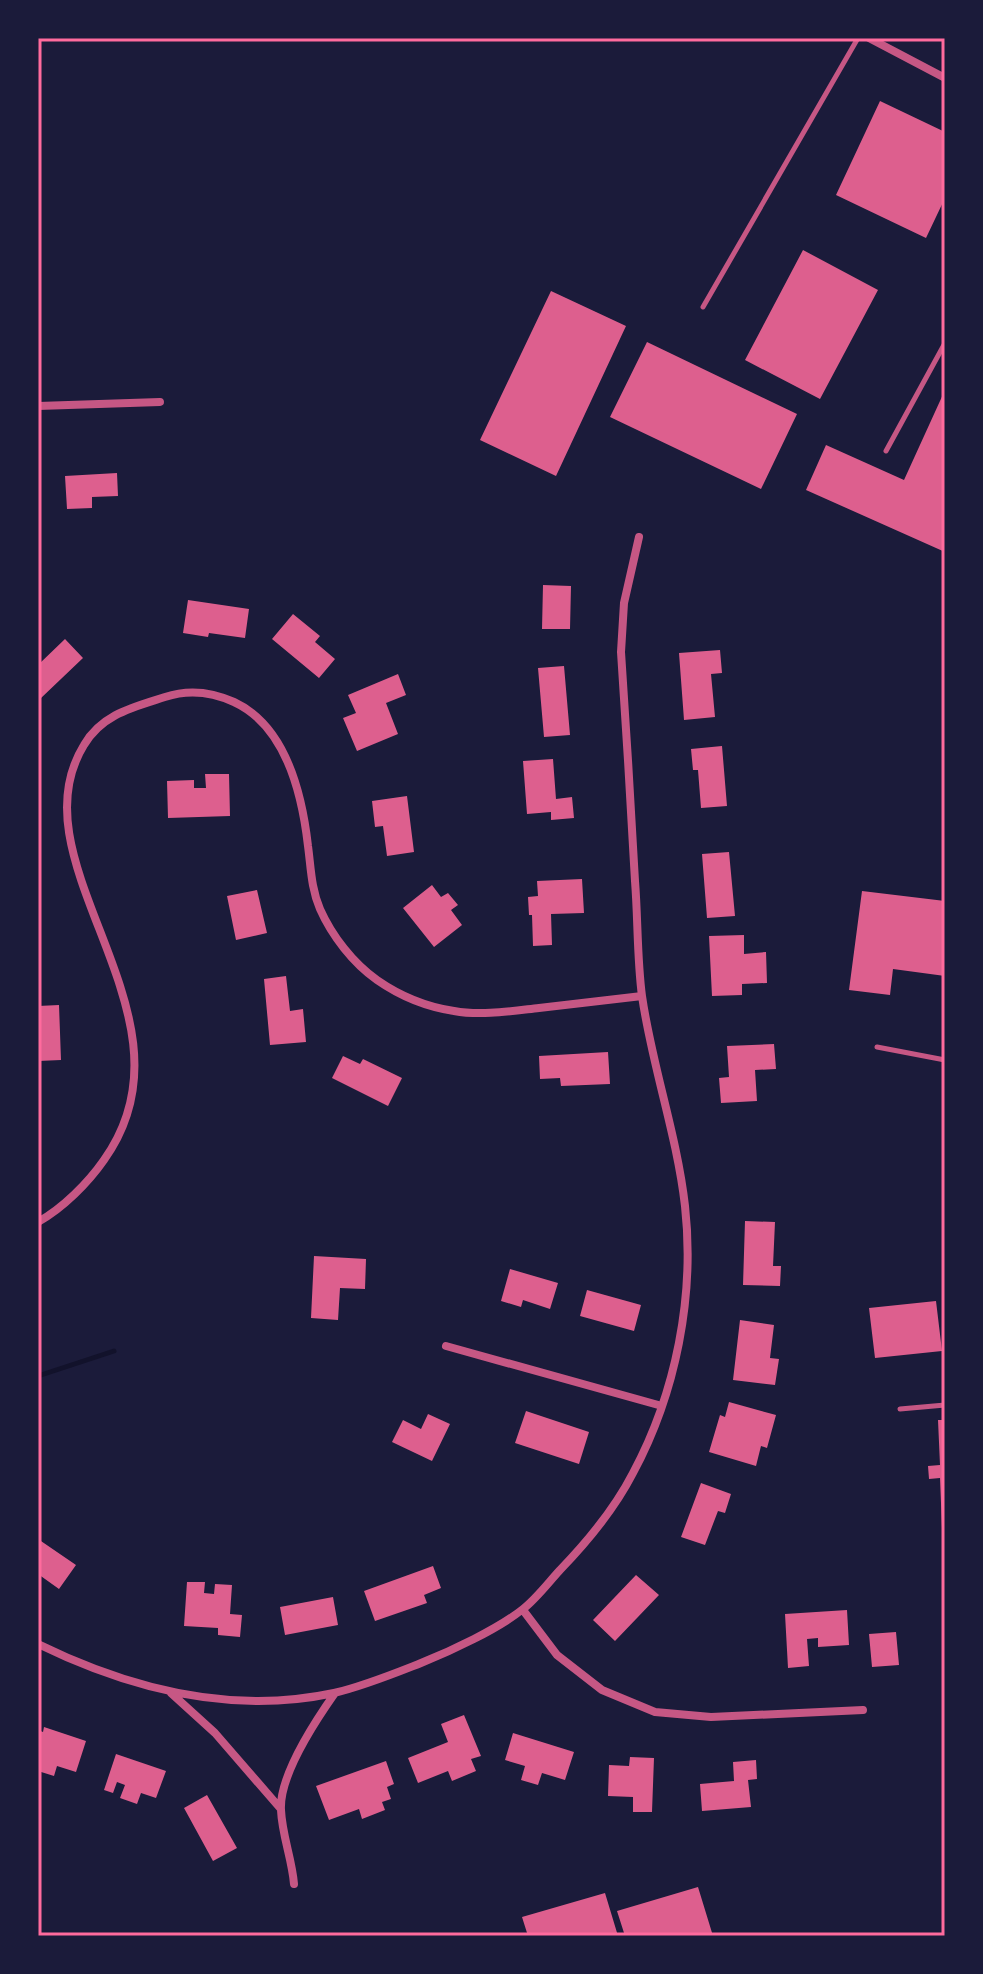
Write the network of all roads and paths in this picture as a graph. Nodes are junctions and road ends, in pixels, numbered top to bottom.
1 (858, 38) edge
2 (869, 38) edge
3 (945, 78) edge
4 (703, 307) dead end
5 (945, 343) edge
6 (160, 402) dead end
7 (38, 406) edge
8 (886, 451) dead end
9 (639, 537) dead end
10 (642, 996) junction
11 (877, 1047) dead end
12 (945, 1060) edge
13 (38, 1222) edge
14 (446, 1346) dead end
15 (945, 1405) edge
16 (662, 1406) junction
17 (900, 1409) dead end
18 (523, 1610) junction
19 (38, 1644) edge
20 (170, 1693) junction
21 (335, 1693) junction
22 (863, 1710) dead end
23 (280, 1808) junction
24 (294, 1884) dead end

1 - 4 lane
2 - 3 street
5 - 8 lane
6 - 7 street
9 - 10 street
10 - 13 street
10 - 16 street
11 - 12 lane
14 - 16 street
15 - 17 lane
16 - 18 street
18 - 21 street
18 - 22 street
19 - 20 street
20 - 21 street
20 - 23 street
21 - 23 street
23 - 24 street

